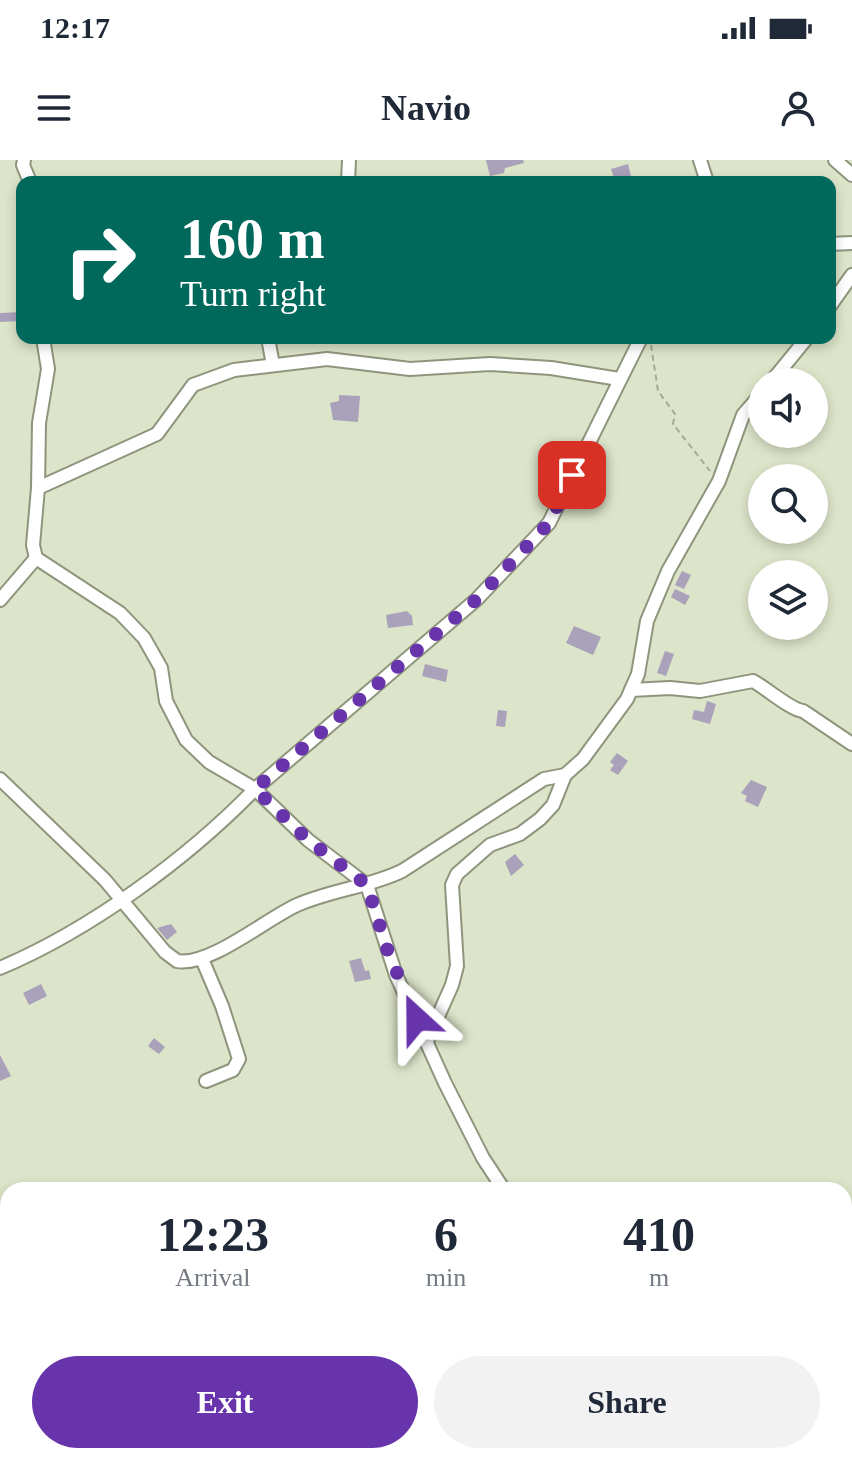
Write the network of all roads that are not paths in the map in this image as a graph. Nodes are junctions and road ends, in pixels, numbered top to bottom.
1 (835, 160) edge
2 (852, 175) edge
3 (852, 275) edge
4 (836, 298) edge
5 (44, 344) edge
6 (269, 344) edge
7 (638, 344) edge
8 (802, 344) edge
9 (273, 365) junction
10 (782, 368) edge
11 (619, 379) junction
12 (748, 409) edge
13 (38, 488) junction
14 (36, 558) junction
15 (1, 598) edge
16 (631, 690) junction
17 (852, 744) edge
18 (565, 775) junction
19 (0, 779) edge
20 (255, 789) junction
21 (367, 885) junction
22 (121, 900) junction
23 (202, 959) junction
24 (0, 968) edge
25 (427, 1041) junction
26 (206, 1081) dead end
27 (499, 1182) edge

1 - 2 street
3 - 4 street
5 - 13 street
6 - 9 street
7 - 11 street
8 - 10 street
9 - 11 street
9 - 13 street
11 - 20 street
12 - 16 street
13 - 14 street
14 - 15 street
14 - 20 street
16 - 17 street
16 - 18 street
18 - 21 street
18 - 25 street
19 - 22 street
20 - 21 street
20 - 22 street
21 - 23 street
21 - 25 street
22 - 23 street
22 - 24 street
23 - 26 street
25 - 27 street

